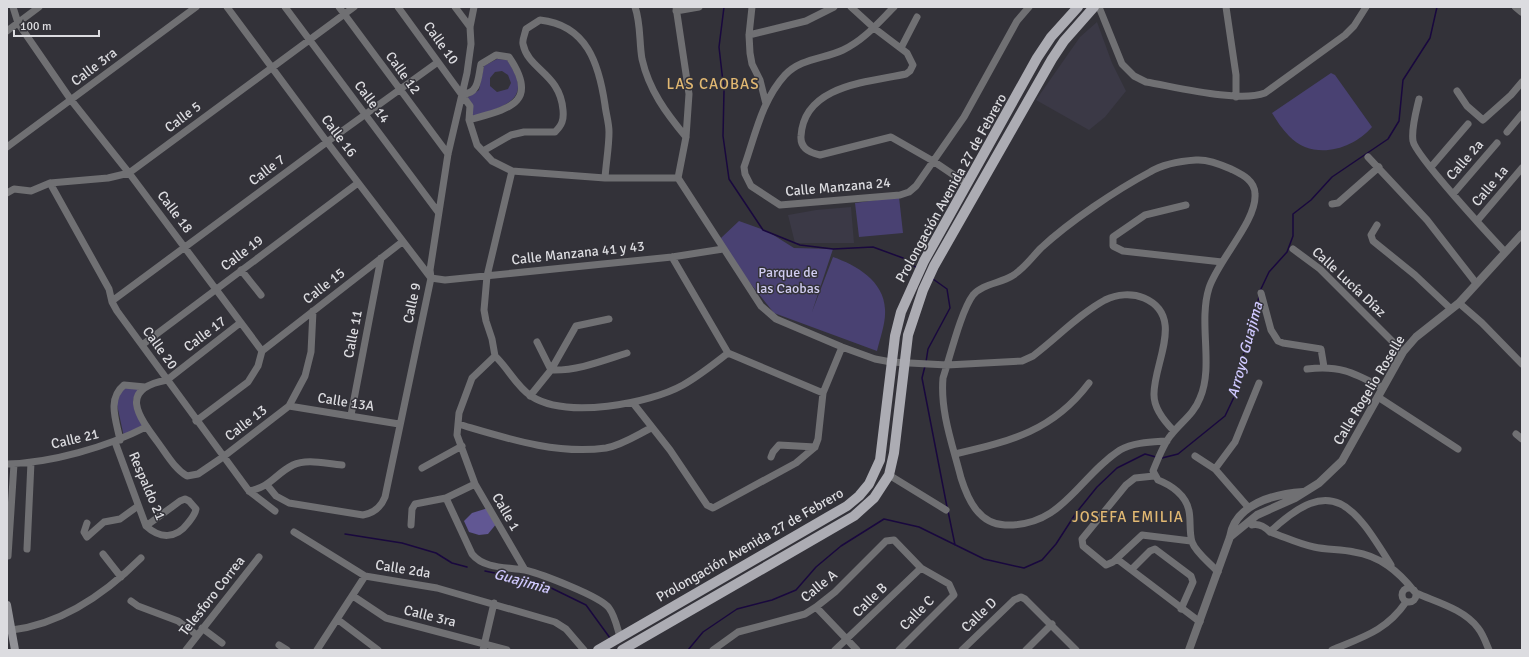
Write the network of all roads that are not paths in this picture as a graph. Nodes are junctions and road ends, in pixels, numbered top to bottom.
1 (13, 7) edge
2 (39, 7) edge
3 (196, 7) edge
4 (227, 7) edge
5 (285, 7) edge
6 (339, 7) edge
7 (354, 7) edge
8 (398, 7) edge
9 (455, 7) edge
10 (474, 7) edge
11 (635, 7) edge
12 (699, 7) edge
13 (752, 7) edge
14 (834, 7) edge
15 (851, 7) edge
16 (894, 7) edge
17 (1029, 7) edge
18 (1078, 7) edge
19 (1094, 7) edge
20 (1099, 7) edge
21 (1226, 7) edge
22 (1366, 7) edge
23 (1516, 7) edge
24 (676, 9) edge
25 (1522, 12) edge
26 (344, 14) junction
27 (917, 17) dead end
28 (18, 22) junction
29 (470, 27) junction
30 (874, 28) junction
31 (7, 31) edge
32 (749, 35) junction
33 (309, 40) junction
34 (901, 48) junction
35 (438, 62) junction
36 (272, 67) junction
37 (1522, 82) edge
38 (400, 90) junction
39 (1457, 91) dead end
40 (462, 94) junction
41 (1236, 97) junction
42 (1418, 99) dead end
43 (71, 100) junction
44 (766, 104) junction
45 (365, 114) junction
46 (1522, 114) edge
47 (469, 120) junction
48 (1468, 124) dead end
49 (1507, 132) dead end
50 (686, 137) junction
51 (327, 142) junction
52 (1497, 142) dead end
53 (7, 147) edge
54 (483, 152) junction
55 (448, 154) junction
56 (1368, 157) dead end
57 (933, 161) junction
58 (1379, 167) junction
59 (1431, 167) junction
60 (1522, 168) edge
61 (512, 171) junction
62 (129, 173) junction
63 (605, 178) junction
64 (678, 178) junction
65 (358, 182) junction
66 (50, 183) junction
67 (967, 184) junction
68 (7, 192) edge
69 (1453, 194) junction
70 (1332, 204) dead end
71 (1186, 205) dead end
72 (438, 212) junction
73 (1478, 220) junction
74 (1377, 225) dead end
75 (1521, 236) edge
76 (402, 242) junction
77 (185, 247) junction
78 (723, 249) junction
79 (1293, 249) dead end
80 (1505, 252) junction
81 (672, 257) junction
82 (381, 258) junction
83 (1222, 262) junction
84 (241, 270) junction
85 (487, 276) junction
86 (431, 278) junction
87 (1476, 283) junction
88 (215, 289) junction
89 (1261, 293) dead end
90 (261, 295) dead end
91 (112, 301) junction
92 (1459, 303) junction
93 (1451, 309) junction
94 (313, 311) junction
95 (609, 319) dead end
96 (240, 323) junction
97 (536, 342) dead end
98 (142, 346) junction
99 (842, 347) junction
100 (262, 351) junction
101 (1403, 352) junction
102 (627, 353) dead end
103 (728, 353) junction
104 (495, 356) junction
105 (891, 362) junction
106 (904, 363) junction
107 (1522, 364) edge
108 (948, 365) junction
109 (1324, 367) junction
110 (1307, 369) dead end
111 (551, 370) junction
112 (167, 380) junction
113 (1089, 382) dead end
114 (1259, 383) dead end
115 (145, 387) junction
116 (1383, 388) junction
117 (823, 393) junction
118 (530, 396) junction
119 (1378, 397) junction
120 (633, 403) junction
121 (289, 406) junction
122 (351, 415) junction
123 (196, 420) junction
124 (399, 424) junction
125 (458, 424) junction
126 (146, 427) junction
127 (651, 428) junction
128 (1174, 431) junction
129 (1167, 440) junction
130 (117, 441) junction
131 (462, 446) junction
132 (815, 447) junction
133 (1458, 449) dead end
134 (955, 454) junction
135 (1195, 456) dead end
136 (223, 457) junction
137 (771, 457) dead end
138 (31, 462) junction
139 (11, 464) edge
140 (342, 465) dead end
141 (422, 468) dead end
142 (1215, 469) junction
143 (889, 475) junction
144 (1154, 476) junction
145 (474, 484) junction
146 (267, 485) junction
147 (249, 491) junction
148 (1305, 492) junction
149 (446, 498) junction
150 (138, 506) junction
151 (946, 510) dead end
152 (1245, 510) junction
153 (275, 511) dead end
154 (1250, 523) junction
155 (87, 524) dead end
156 (411, 525) dead end
157 (146, 526) junction
158 (294, 532) dead end
159 (1270, 532) junction
160 (1230, 537) junction
161 (1192, 541) junction
162 (27, 549) dead end
163 (103, 554) dead end
164 (8, 556) dead end
165 (258, 557) dead end
166 (140, 558) dead end
167 (1116, 559) junction
168 (921, 568) junction
169 (1393, 568) junction
170 (1132, 569) junction
171 (525, 570) junction
172 (1218, 572) junction
173 (1399, 575) junction
174 (365, 576) junction
175 (121, 577) junction
176 (1415, 592) junction
177 (1402, 594) junction
178 (353, 596) junction
179 (131, 601) dead end
180 (1406, 602) junction
181 (494, 603) junction
182 (7, 605) edge
183 (816, 607) junction
184 (1181, 609) junction
185 (337, 619) junction
186 (1200, 622) junction
187 (1052, 624) junction
188 (202, 628) junction
189 (12, 630) junction
190 (197, 635) junction
191 (620, 636) junction
192 (848, 639) junction
193 (222, 643) dead end
194 (279, 645) dead end
195 (484, 646) edge
196 (15, 650) edge
197 (186, 650) edge
198 (287, 650) edge
199 (317, 650) edge
200 (378, 650) edge
201 (507, 650) edge
202 (584, 650) edge
203 (598, 650) edge
204 (622, 650) edge
205 (713, 650) edge
206 (835, 650) edge
207 (857, 650) edge
208 (899, 650) edge
209 (962, 650) edge
210 (1026, 650) edge
211 (1076, 650) edge
212 (1189, 650) edge
213 (1332, 650) edge
214 (1489, 650) edge

1 - 28 street, Calle 18
2 - 28 street
3 - 43 street, Calle 3ra
4 - 36 street, Calle 16
5 - 33 street, Calle 14
6 - 26 street, Calle 12
7 - 26 street, Calle 5
8 - 35 street, Calle 10
9 - 29 street
10 - 29 street, Calle 9
11 - 50 street
12 - 24 street
13 - 32 street
14 - 32 street
15 - 30 street
16 - 30 street, Calle Manzana 24
17 - 57 street, Calle Manzana 24
18 - 67 main road, Prolongación Avenida 27 de Febrero
19 - 106 main road, Prolongación Avenida 27 de Febrero
20 - 41 street
21 - 41 street
22 - 41 street
23 - 25 street
24 - 50 street
26 - 33 street, Calle 5
26 - 38 street, Calle 12
27 - 34 street
28 - 31 street
28 - 43 street, Calle 18
29 - 40 street, Calle 9
30 - 34 street
30 - 44 street, Calle Manzana 24
32 - 44 street
33 - 36 street, Calle 5
33 - 45 street, Calle 14
34 - 57 street
35 - 38 street, Calle 7
35 - 40 street, Calle 10
36 - 51 street, Calle 16
36 - 62 street, Calle 5
37 - 39 street
38 - 45 street, Calle 7
38 - 55 street, Calle 12
40 - 47 street, Calle 10
40 - 47 street
40 - 55 street, Calle 9
42 - 59 street
43 - 53 street, Calle 3ra
43 - 62 street, Calle 18
44 - 57 street, Calle Manzana 24
45 - 51 street, Calle 7
45 - 72 street, Calle 14
46 - 49 street
47 - 54 street, Calle 10
48 - 59 street
50 - 64 street
51 - 65 street, Calle 16
51 - 77 street, Calle 7
52 - 69 street, Calle 2a
54 - 61 street
54 - 63 street
55 - 72 street, Calle 9
56 - 58 street
57 - 67 street
58 - 70 street
58 - 87 street
59 - 69 street
60 - 73 street, Calle 1a
61 - 63 street
61 - 85 street
62 - 66 street, Calle 5
62 - 77 street, Calle 18
63 - 64 street
64 - 78 street
65 - 76 street, Calle 16
65 - 84 street, Calle 19
66 - 68 street, Calle 5
66 - 91 street, Calle 20
67 - 105 main road, Prolongación Avenida 27 de Febrero
69 - 73 street
71 - 83 street
72 - 86 street, Calle 9
73 - 80 street
74 - 93 street
75 - 80 street, Calle Rogelio Roselle
76 - 82 street, Calle 15
76 - 86 street, Calle 16
77 - 88 street, Calle 18
77 - 91 street, Calle 7
78 - 81 street, Calle Manzana 41 y 43
78 - 99 street
79 - 101 street, Calle Lucía Díaz
80 - 87 street, Calle Rogelio Roselle
81 - 85 street, Calle Manzana 41 y 43
81 - 103 street
82 - 94 street, Calle 15
82 - 122 street, Calle 11
83 - 108 street
83 - 128 street
84 - 88 street, Calle 19
84 - 90 street
85 - 86 street, Calle Manzana 41 y 43
85 - 104 street
86 - 124 street, Calle 9
87 - 92 street, Calle Rogelio Roselle
88 - 96 street, Calle 18
88 - 98 street, Calle 19
89 - 109 street
91 - 98 street, Calle 20
92 - 93 street, Calle Rogelio Roselle
92 - 107 street
93 - 101 street, Calle Rogelio Roselle
94 - 100 street, Calle 15
94 - 121 street, Calle 13
95 - 111 street
96 - 100 street, Calle 18
96 - 112 street, Calle 17
97 - 111 street
98 - 112 street, Calle 20
99 - 105 street
99 - 117 street
100 - 123 street
101 - 116 street, Calle Rogelio Roselle
102 - 111 street
103 - 117 street
103 - 120 street
104 - 118 street
104 - 125 street, Calle 1
105 - 106 street
105 - 191 main road, Prolongación Avenida 27 de Febrero
106 - 108 street
106 - 143 main road, Prolongación Avenida 27 de Febrero
108 - 128 street
108 - 134 street
109 - 110 street
109 - 116 street
111 - 118 street
112 - 115 street, Calle 17
112 - 123 street, Calle 20
113 - 134 street
114 - 142 street
115 - 126 street
115 - 130 street, Calle 17
116 - 119 street, Calle Rogelio Roselle
117 - 132 street
118 - 120 street
119 - 133 street
119 - 148 street, Calle Rogelio Roselle
120 - 127 street
121 - 122 street, Calle 13A
121 - 136 street, Calle 13
122 - 124 street, Calle 13A
123 - 136 street, Calle 20
124 - 146 street, Calle 9
125 - 127 street
125 - 131 street, Calle 1
126 - 130 street, Calle 21
126 - 136 street, Calle 13
127 - 132 street
128 - 129 street
129 - 134 street
129 - 144 street
130 - 138 street, Calle 21
130 - 150 street, Respaldo 21
131 - 141 street
131 - 145 street, Calle 1
132 - 137 street
135 - 142 street
136 - 147 street, Calle 20
138 - 139 street, Calle 21
138 - 162 street
139 - 164 street
140 - 146 street
142 - 152 street
143 - 151 street
143 - 204 main road, Prolongación Avenida 27 de Febrero
144 - 161 street
144 - 167 street
145 - 149 street
145 - 171 street, Calle 1
146 - 147 street
147 - 153 street, Calle 20
148 - 152 street, Calle Rogelio Roselle
148 - 154 street, Calle Rogelio Roselle
149 - 156 street
149 - 171 street
150 - 155 street
150 - 157 street, Respaldo 21
152 - 154 street
152 - 160 street, Calle Rogelio Roselle
154 - 159 street
154 - 160 street, Calle Rogelio Roselle
157 - 157 street, Respaldo 21
158 - 174 street, Calle 2da
159 - 169 street
159 - 169 street
160 - 172 street, Calle Rogelio Roselle
161 - 167 street
161 - 172 street
163 - 175 street
165 - 188 street, Telesforo Correa
166 - 175 street
167 - 170 street
168 - 183 street, Calle A
168 - 192 street, Calle B
168 - 208 street, Calle C
169 - 173 street
170 - 184 street
170 - 184 street
171 - 191 street
172 - 186 street, Calle Rogelio Roselle
173 - 176 street
173 - 177 street
174 - 178 street
174 - 181 street, Calle 2da
175 - 189 street
176 - 177 street
176 - 180 street
176 - 214 street
177 - 180 street
178 - 185 street
178 - 195 street, Calle 3ra
179 - 190 street
180 - 213 street
181 - 195 street
181 - 202 street
182 - 189 main road
183 - 192 street
183 - 205 street, Calle A
184 - 186 street
185 - 199 street
185 - 200 street
186 - 212 street, Calle Rogelio Roselle
187 - 209 street, Calle D
187 - 210 street
187 - 211 street
188 - 190 street, Telesforo Correa
188 - 193 street
189 - 196 main road
190 - 197 street, Telesforo Correa
191 - 203 main road, Prolongación Avenida 27 de Febrero
192 - 206 street, Calle B
192 - 207 street
194 - 198 street
195 - 201 street, Calle 3ra

